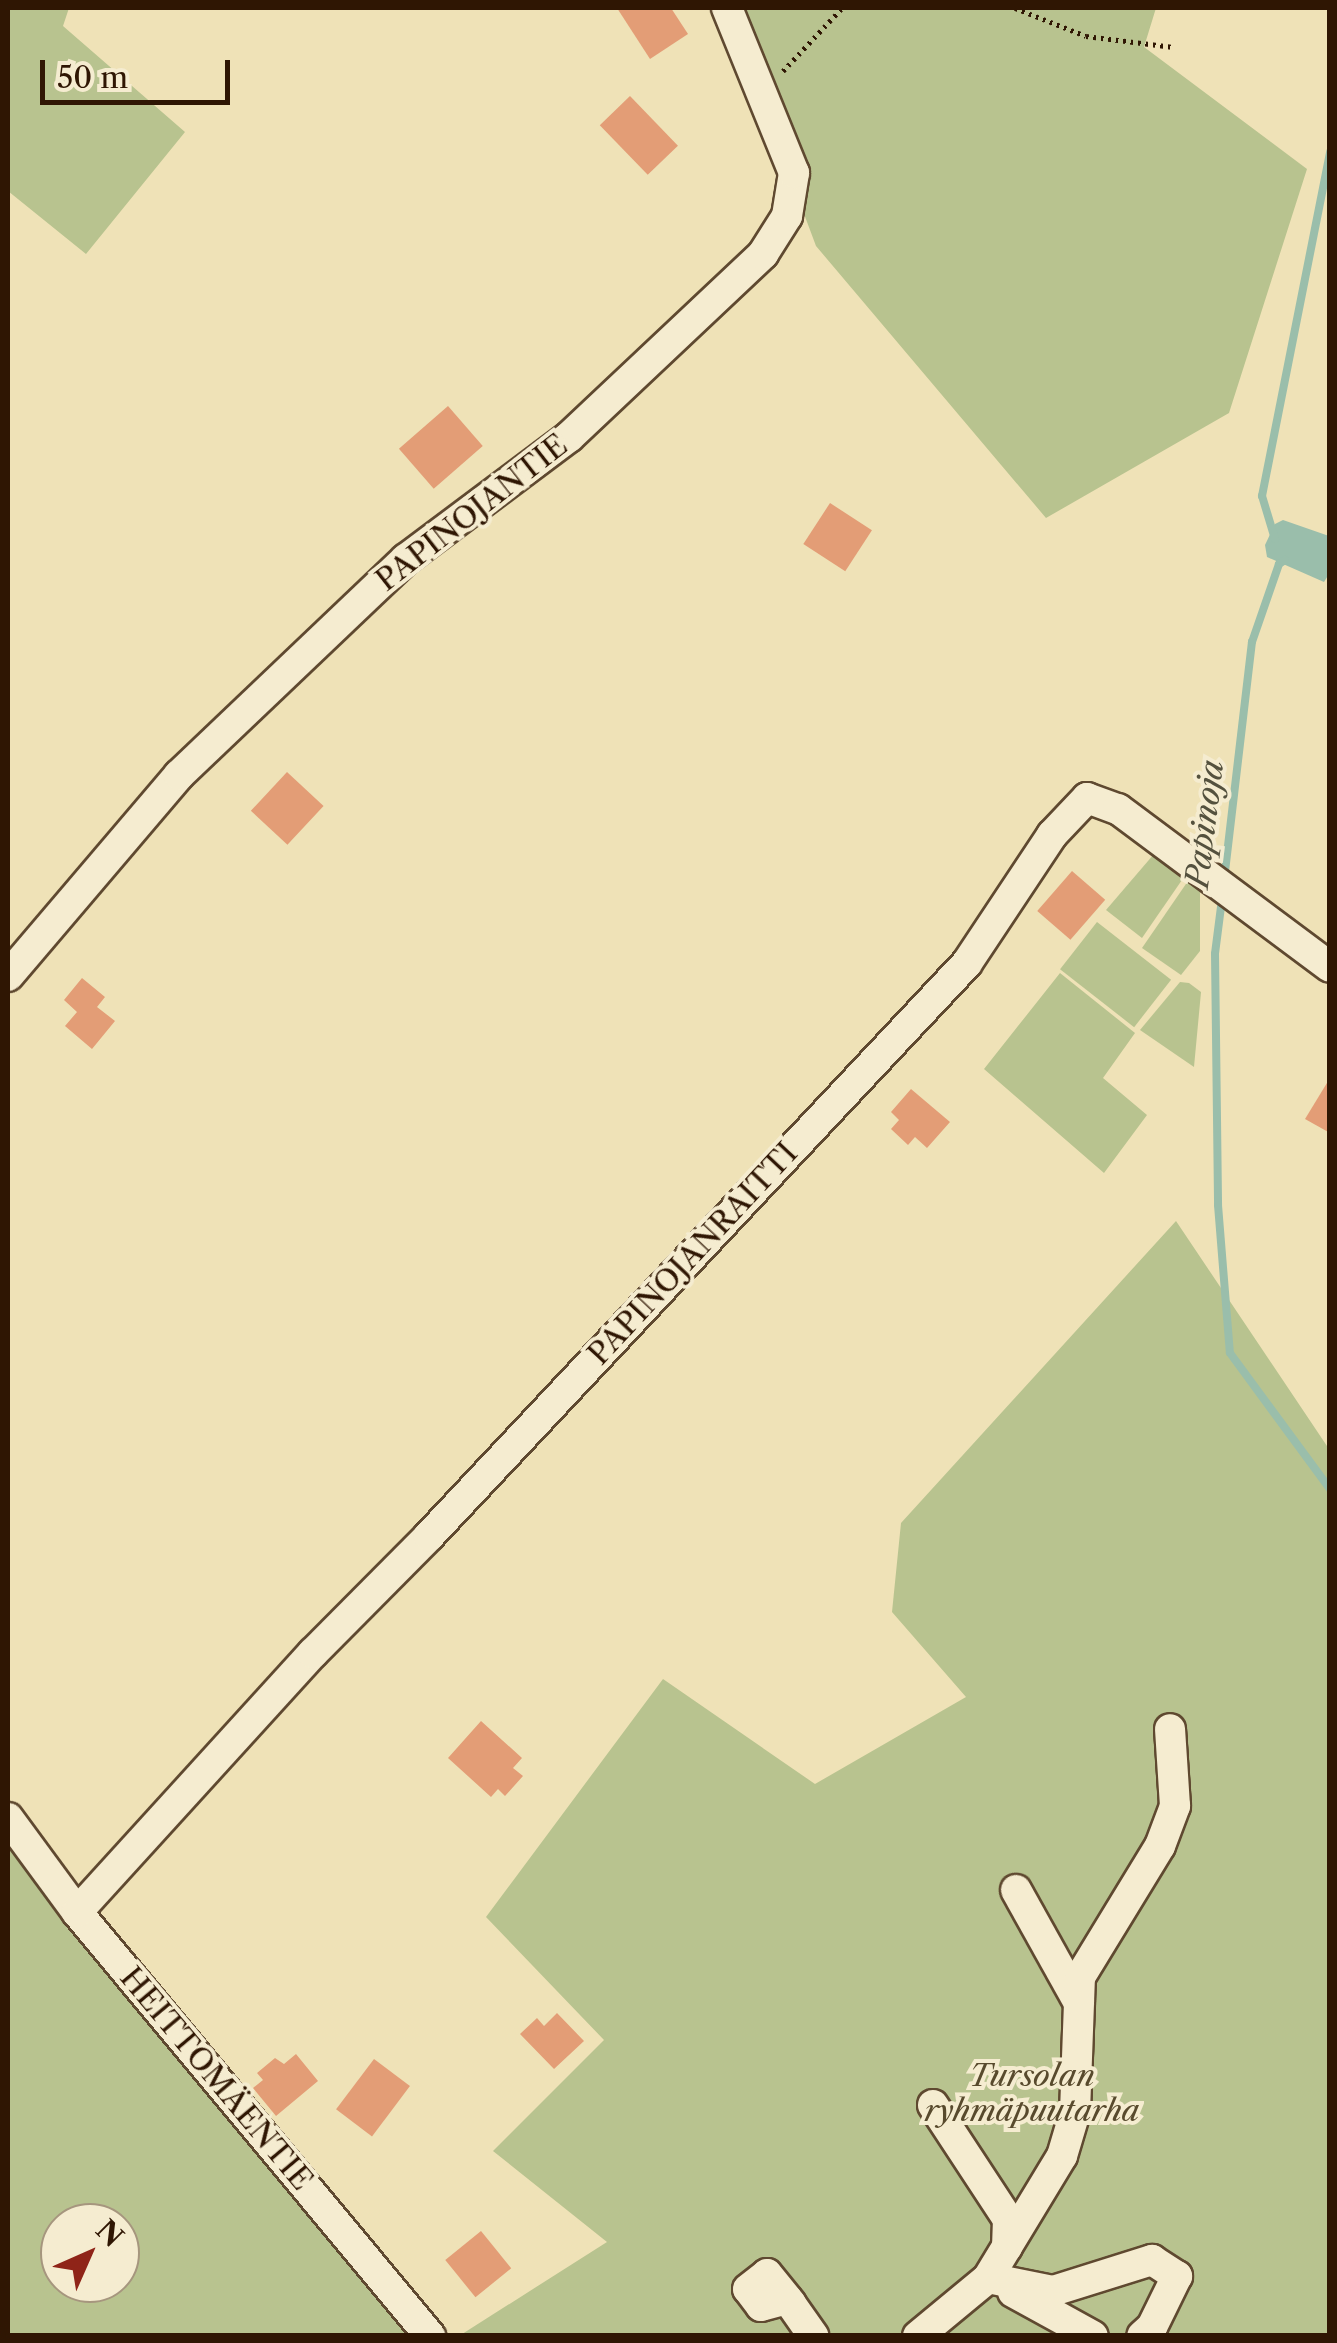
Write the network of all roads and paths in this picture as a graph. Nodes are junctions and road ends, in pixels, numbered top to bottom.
1 (727, 8) edge
2 (842, 8) edge
3 (1015, 8) edge
4 (1173, 47) dead end
5 (761, 95) junction
6 (1330, 967) edge
7 (8, 976) edge
8 (1170, 1729) dead end
9 (8, 1818) edge
10 (1016, 1890) dead end
11 (76, 1912) junction
12 (1079, 2003) junction
13 (932, 2105) dead end
14 (1007, 2247) junction
15 (988, 2278) junction
16 (787, 2299) dead end
17 (430, 2336) edge
18 (813, 2336) edge
19 (918, 2336) edge
20 (1093, 2336) edge
21 (1142, 2336) edge

1 - 5 street, PAPINOJANTIE
2 - 5 path
3 - 4 path
5 - 7 street, PAPINOJANTIE
6 - 11 street, PAPINOJANRAITTI
8 - 12 street
9 - 11 street, HEITTOMÄENTIE
10 - 12 street
11 - 17 street, HEITTOMÄENTIE
12 - 14 street
13 - 14 street
14 - 15 street
15 - 19 street
15 - 20 street
15 - 21 street
16 - 18 street

